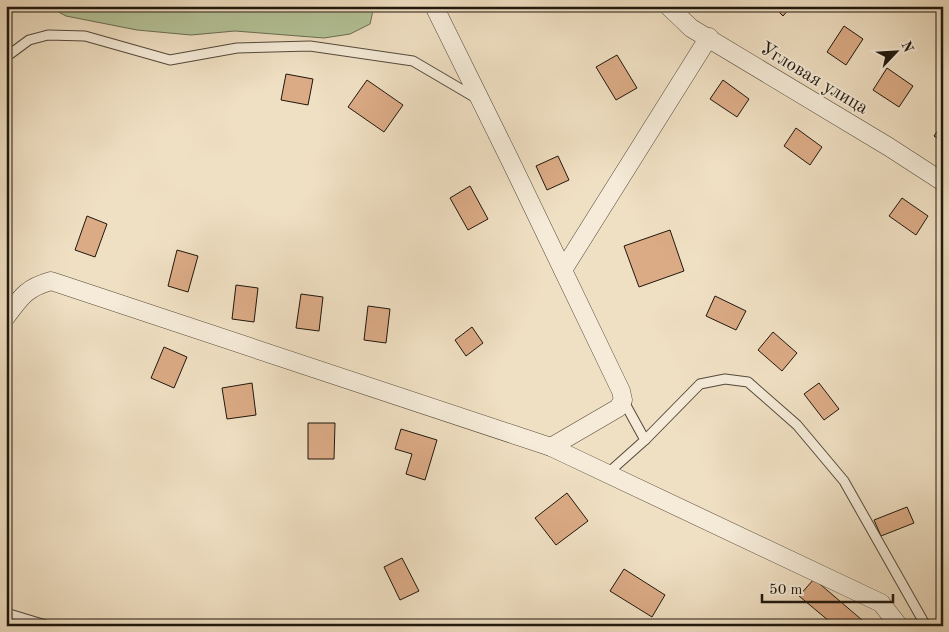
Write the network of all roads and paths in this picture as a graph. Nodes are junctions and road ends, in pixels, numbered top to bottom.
1 (434, 6) edge
2 (668, 6) edge
3 (709, 37) junction
4 (6, 57) edge
5 (480, 100) junction
6 (943, 182) edge
7 (562, 270) junction
8 (6, 318) edge
9 (623, 400) junction
10 (645, 440) junction
11 (551, 447) junction
12 (608, 473) junction
13 (6, 613) edge
14 (49, 626) edge
15 (899, 626) edge
16 (926, 626) edge

1 - 5 street
2 - 3 street, Угловая улица
3 - 6 street, Угловая улица
3 - 7 street
4 - 5 lane
5 - 7 street
7 - 9 street
8 - 11 street
9 - 10 lane
9 - 11 street
10 - 12 lane
10 - 16 lane
11 - 12 street
12 - 15 street
13 - 14 lane

